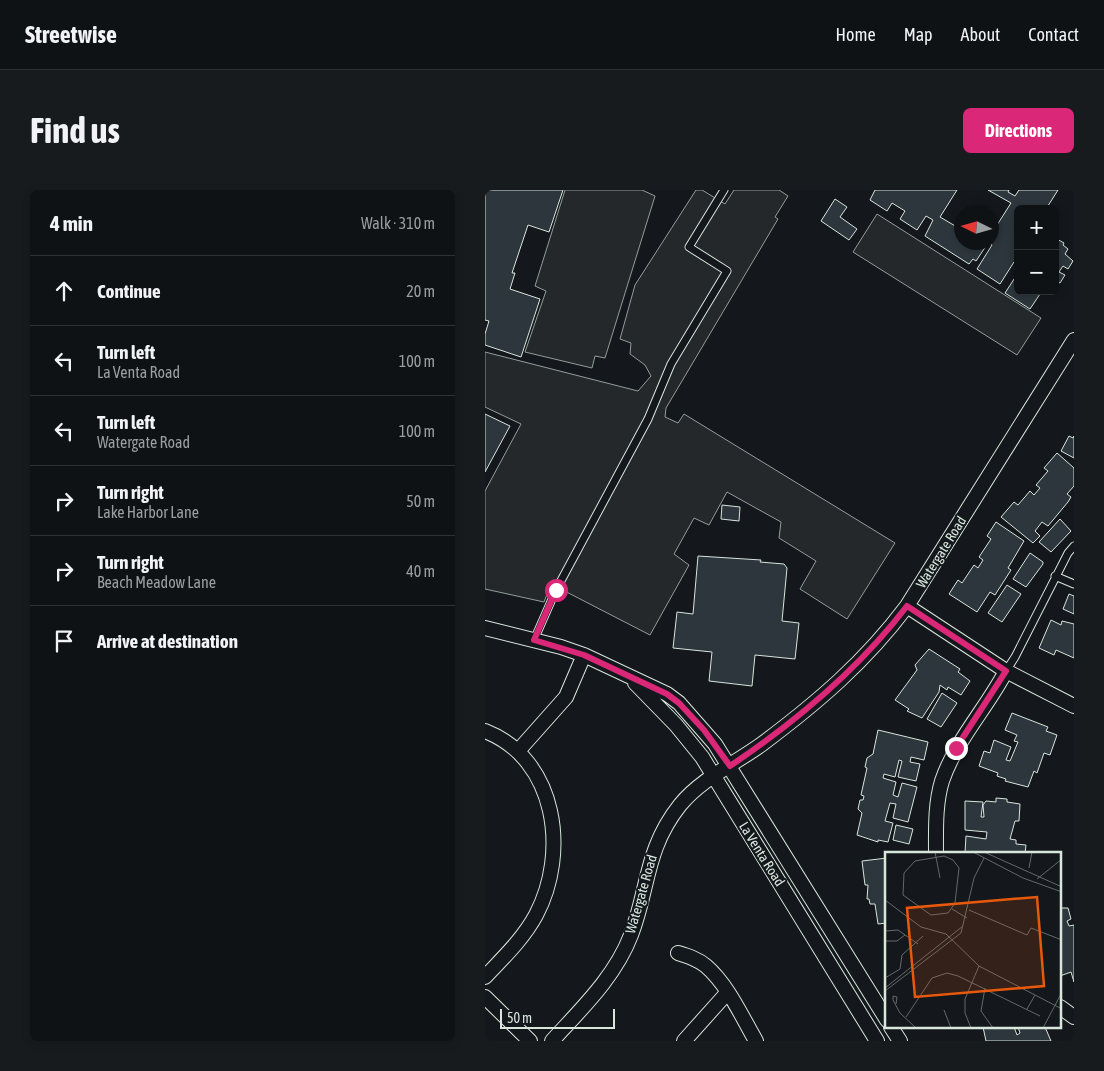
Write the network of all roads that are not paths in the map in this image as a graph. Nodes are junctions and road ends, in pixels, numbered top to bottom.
1 (724, 190) edge
2 (1074, 340) edge
3 (1074, 546) edge
4 (1055, 576) junction
5 (1074, 584) edge
6 (907, 606) junction
7 (485, 628) edge
8 (534, 640) junction
9 (584, 655) junction
10 (1006, 671) junction
11 (631, 678) junction
12 (1074, 706) edge
13 (485, 731) edge
14 (518, 751) junction
15 (730, 766) junction
16 (714, 777) junction
17 (936, 852) edge
18 (678, 953) dead end
19 (485, 977) edge
20 (727, 993) junction
21 (485, 997) edge
22 (1061, 1008) edge
23 (885, 1017) edge
24 (1074, 1018) edge
25 (892, 1028) edge
26 (530, 1041) edge
27 (552, 1041) edge
28 (684, 1041) edge
29 (756, 1041) edge
30 (877, 1041) edge
31 (899, 1041) edge

1 - 8 lane
2 - 6 street, Watergate Road
3 - 4 lane
4 - 5 lane
4 - 10 lane
6 - 10 street
6 - 15 street, Watergate Road
7 - 8 street, La Venta Road
8 - 9 street, La Venta Road
9 - 11 street, La Venta Road
9 - 14 street
10 - 12 street
10 - 17 street
11 - 15 street, La Venta Road
11 - 16 street, La Venta Road
13 - 14 street
14 - 19 street
15 - 16 street, Watergate Road
15 - 23 street, La Venta Road
16 - 27 street, Watergate Road
16 - 30 street, La Venta Road
18 - 20 street
20 - 28 street
20 - 29 street
21 - 26 street
22 - 24 street
25 - 31 street

